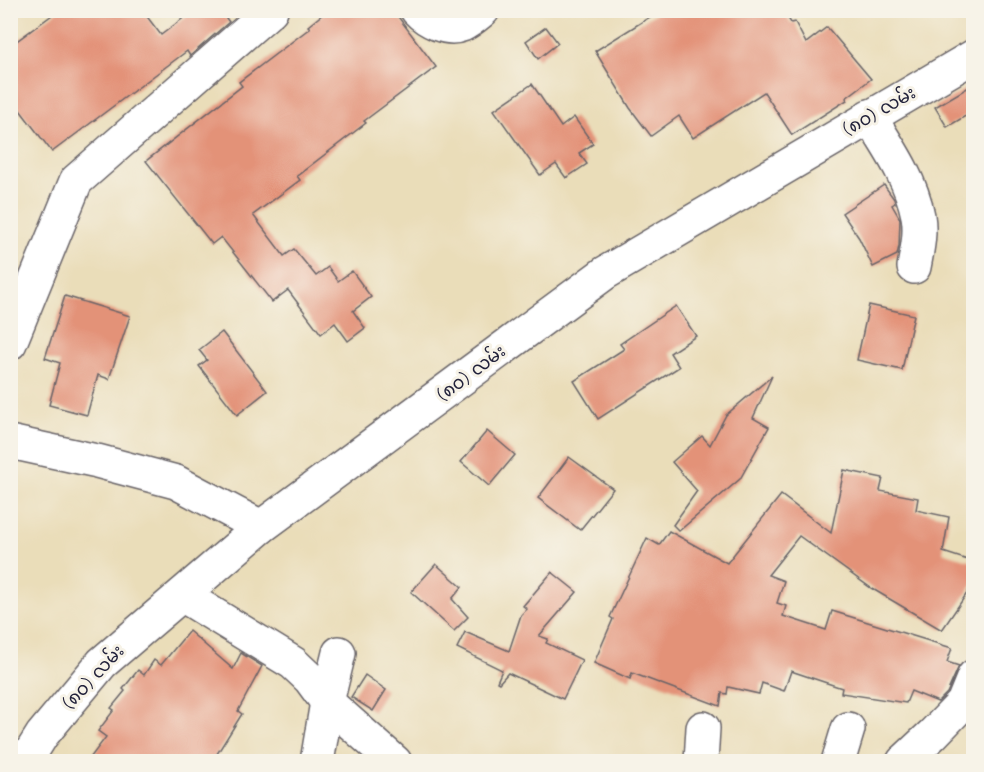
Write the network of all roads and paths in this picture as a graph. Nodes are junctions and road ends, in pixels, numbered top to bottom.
1 (271, 10) edge
2 (417, 10) edge
3 (483, 10) edge
4 (974, 56) edge
5 (869, 116) junction
6 (914, 267) dead end
7 (10, 343) edge
8 (10, 442) edge
9 (261, 527) junction
10 (182, 595) junction
11 (339, 653) dead end
12 (974, 676) edge
13 (327, 702) junction
14 (703, 728) dead end
15 (848, 729) dead end
16 (25, 762) edge
17 (317, 762) edge
18 (395, 762) edge
19 (701, 762) edge
20 (838, 762) edge
21 (903, 762) edge

1 - 7 street
2 - 3 street
4 - 5 street, (၈၀) လမ်း
5 - 6 street
5 - 9 street, (၈၀) လမ်း
8 - 9 street
9 - 10 street, (၈၀) လမ်း
10 - 13 street
10 - 16 street, (၈၀) လမ်း
11 - 13 street
12 - 21 street
13 - 17 street
13 - 18 street
14 - 19 street
15 - 20 street

